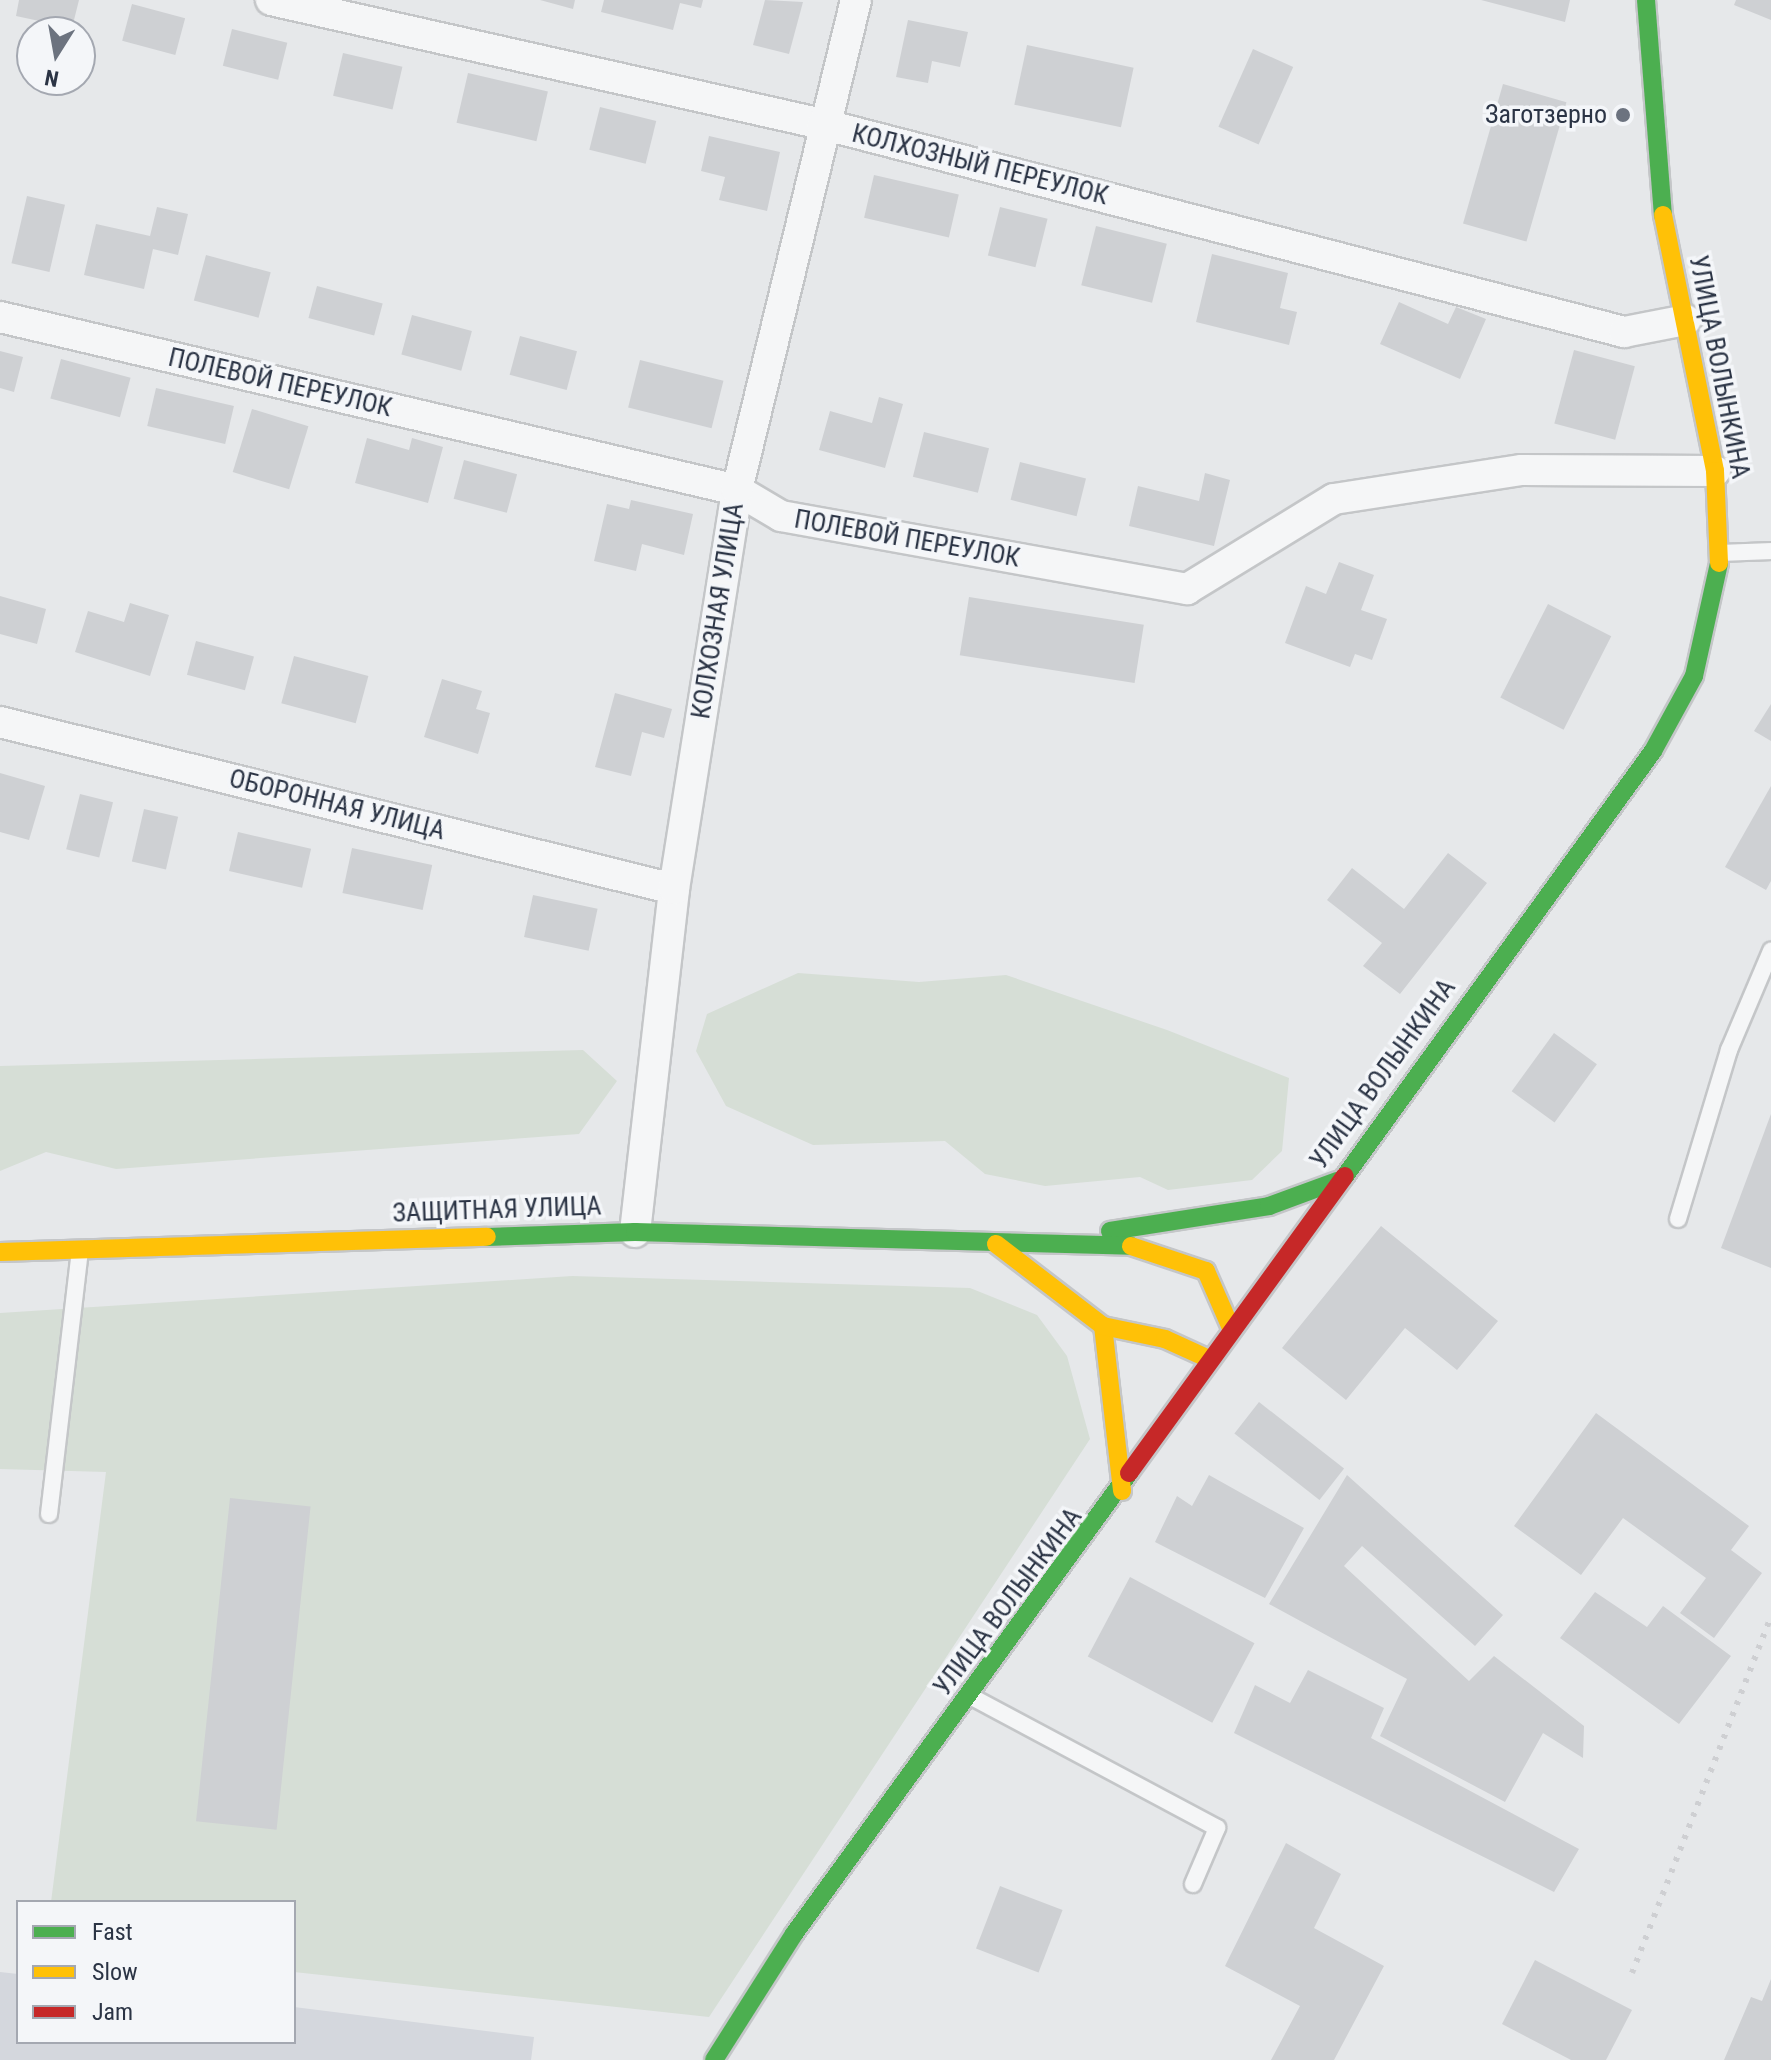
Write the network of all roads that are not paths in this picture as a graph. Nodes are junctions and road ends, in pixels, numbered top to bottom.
1 (271, 0) edge
2 (856, 0) edge
3 (1646, 0) edge
4 (822, 124) junction
5 (0, 317) edge
6 (1686, 320) junction
7 (1715, 471) junction
8 (737, 490) junction
9 (1771, 551) edge
10 (1721, 553) junction
11 (0, 722) edge
12 (674, 889) junction
13 (1771, 951) edge
14 (1337, 1181) junction
15 (1678, 1219) dead end
16 (635, 1232) junction
17 (996, 1244) junction
18 (80, 1249) junction
19 (0, 1252) edge
20 (1103, 1326) junction
21 (1231, 1328) junction
22 (1209, 1359) junction
23 (1122, 1491) junction
24 (49, 1514) dead end
25 (970, 1696) junction
26 (1193, 1884) dead end
27 (714, 2060) edge

1 - 4 street, КОЛХОЗНЫЙ ПЕРЕУЛОК
2 - 4 street, КОЛХОЗНАЯ УЛИЦА
3 - 6 street, УЛИЦА ВОЛЫНКИНА
4 - 6 street, КОЛХОЗНЫЙ ПЕРЕУЛОК
4 - 8 street, КОЛХОЗНАЯ УЛИЦА
5 - 8 street, ПОЛЕВОЙ ПЕРЕУЛОК
6 - 7 street, УЛИЦА ВОЛЫНКИНА
7 - 8 street, ПОЛЕВОЙ ПЕРЕУЛОК
7 - 10 street, УЛИЦА ВОЛЫНКИНА
8 - 12 street, КОЛХОЗНАЯ УЛИЦА
9 - 10 lane
10 - 14 street, УЛИЦА ВОЛЫНКИНА
11 - 12 street, ОБОРОННАЯ УЛИЦА
12 - 16 street, КОЛХОЗНАЯ УЛИЦА
13 - 15 lane
14 - 17 street
14 - 21 street, УЛИЦА ВОЛЫНКИНА
16 - 17 street, ЗАЩИТНАЯ УЛИЦА
16 - 18 street, ЗАЩИТНАЯ УЛИЦА
17 - 20 street
17 - 21 street
18 - 19 street, ЗАЩИТНАЯ УЛИЦА
18 - 24 lane
20 - 22 street
20 - 23 street
21 - 22 street, УЛИЦА ВОЛЫНКИНА
22 - 23 street, УЛИЦА ВОЛЫНКИНА
23 - 25 street, УЛИЦА ВОЛЫНКИНА
25 - 26 lane
25 - 27 street, УЛИЦА ВОЛЫНКИНА

